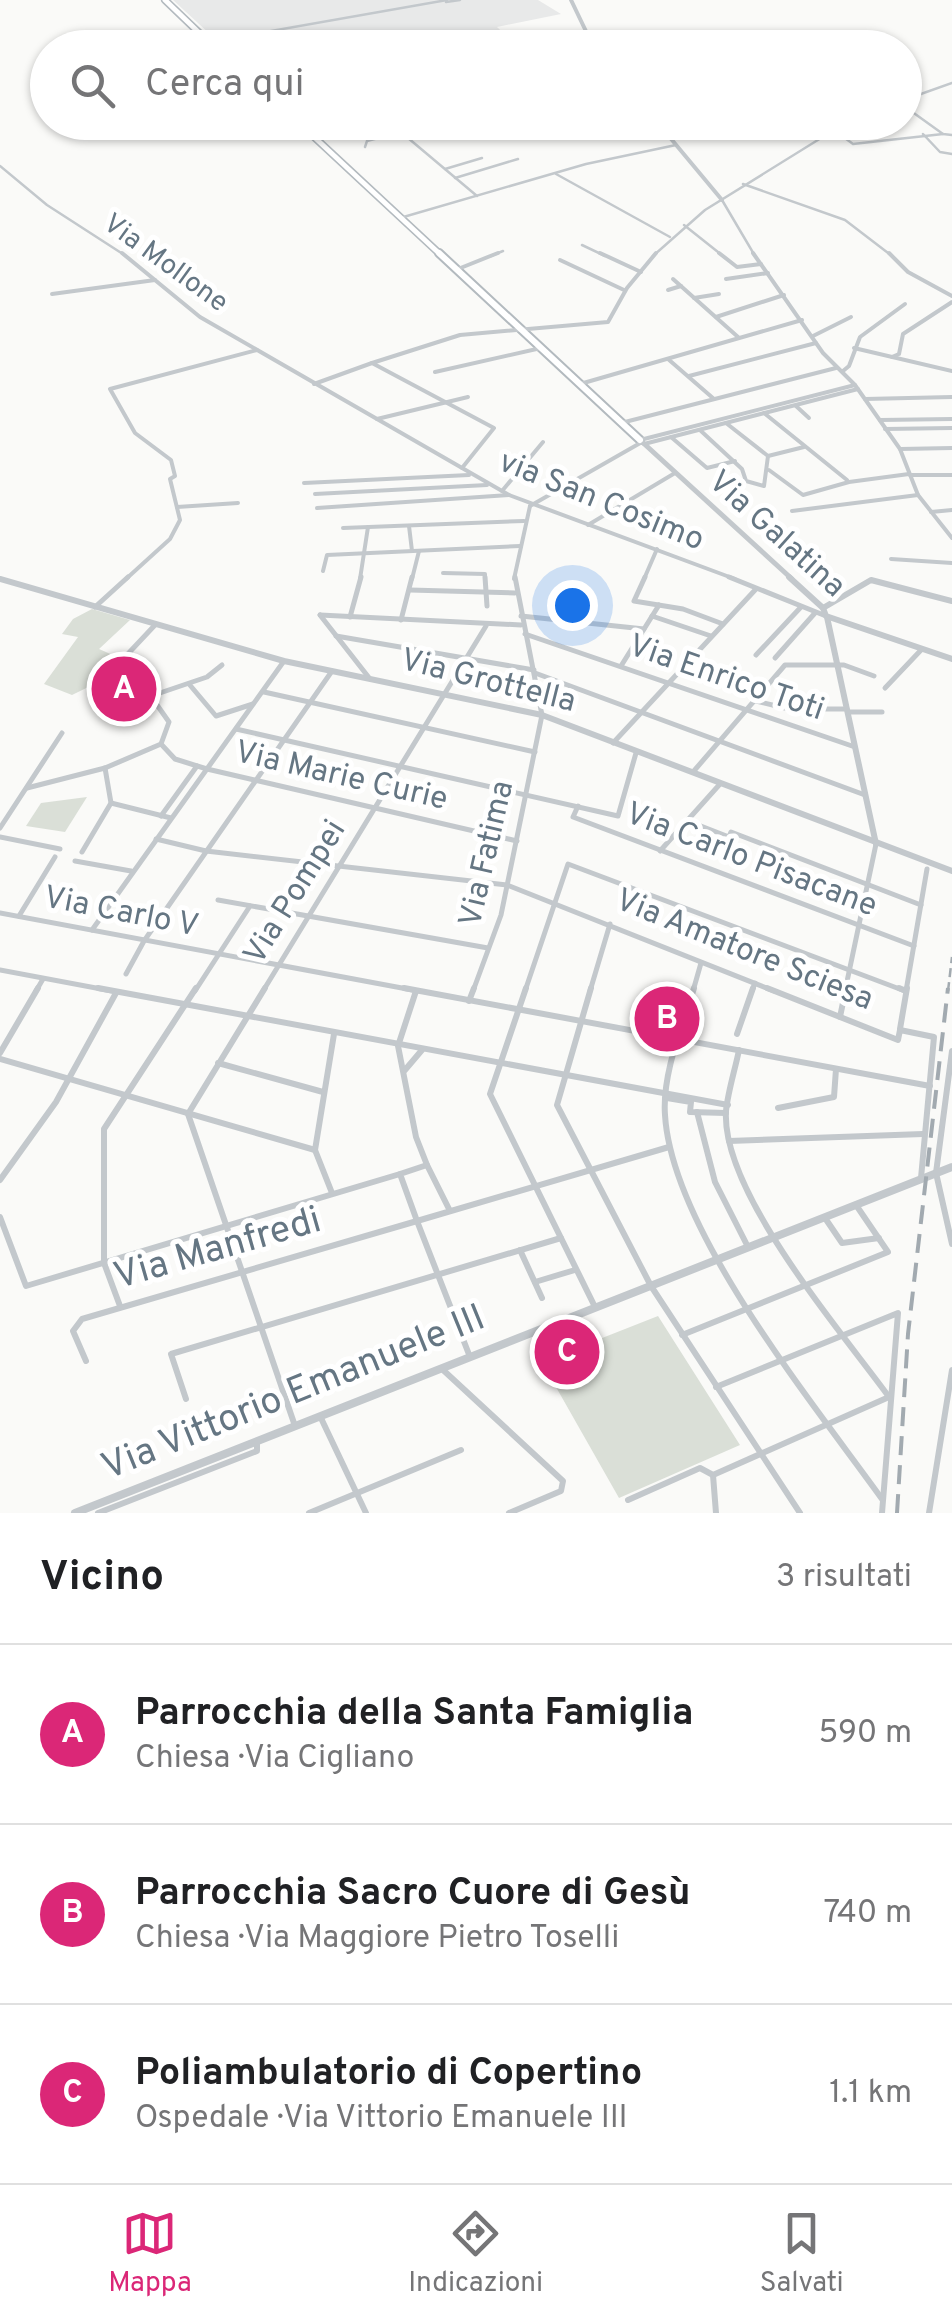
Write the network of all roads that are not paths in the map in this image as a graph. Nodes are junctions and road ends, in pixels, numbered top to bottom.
1 (165, 0) edge
2 (447, 0) edge
3 (460, 0) edge
4 (571, 0) edge
5 (196, 30) edge
6 (278, 30) edge
7 (281, 30) edge
8 (585, 30) edge
9 (952, 82) edge
10 (946, 84) junction
11 (952, 90) edge
12 (922, 95) edge
13 (922, 118) edge
14 (922, 134) joint
15 (942, 134) junction
16 (952, 135) edge
17 (317, 140) edge
18 (371, 140) edge
19 (410, 140) edge
20 (671, 140) edge
21 (812, 140) edge
22 (849, 140) edge
23 (881, 140) edge
24 (676, 146) junction
25 (366, 147) dead end
26 (952, 154) edge
27 (482, 158) dead end
28 (518, 159) dead end
29 (0, 166) edge
30 (445, 169) junction
31 (556, 174) junction
32 (455, 178) junction
33 (743, 184) junction
34 (477, 196) junction
35 (722, 200) junction
36 (400, 218) junction
37 (684, 225) junction
38 (670, 237) junction
39 (582, 245) dead end
40 (502, 251) dead end
41 (560, 260) dead end
42 (761, 264) junction
43 (455, 270) junction
44 (641, 272) junction
45 (768, 273) junction
46 (674, 279) dead end
47 (726, 279) dead end
48 (155, 280) junction
49 (681, 286) junction
50 (624, 290) junction
51 (668, 290) dead end
52 (52, 294) dead end
53 (719, 294) dead end
54 (784, 294) junction
55 (694, 298) junction
56 (952, 299) edge
57 (905, 304) dead end
58 (716, 317) junction
59 (850, 318) dead end
60 (802, 320) junction
61 (520, 329) junction
62 (738, 338) junction
63 (814, 340) junction
64 (541, 348) junction
65 (854, 348) junction
66 (257, 350) junction
67 (631, 357) dead end
68 (889, 358) junction
69 (668, 359) junction
70 (372, 363) junction
71 (640, 366) junction
72 (840, 369) junction
73 (952, 371) edge
74 (434, 372) dead end
75 (689, 376) junction
76 (314, 384) junction
77 (580, 384) junction
78 (856, 387) junction
79 (468, 396) dead end
80 (952, 397) edge
81 (714, 398) junction
82 (864, 399) junction
83 (444, 403) junction
84 (795, 405) junction
85 (764, 413) junction
86 (809, 418) dead end
87 (952, 419) edge
88 (374, 420) junction
89 (879, 420) junction
90 (726, 422) junction
91 (621, 423) junction
92 (952, 428) edge
93 (885, 429) junction
94 (700, 430) junction
95 (671, 437) junction
96 (543, 442) dead end
97 (642, 442) junction
98 (806, 446) junction
99 (952, 448) edge
100 (900, 449) junction
101 (768, 456) junction
102 (735, 461) junction
103 (461, 468) junction
104 (769, 470) junction
105 (675, 473) junction
106 (472, 474) junction
107 (909, 474) junction
108 (952, 474) edge
109 (304, 482) dead end
110 (849, 482) junction
111 (490, 484) junction
112 (502, 492) junction
113 (315, 494) dead end
114 (918, 495) junction
115 (510, 496) junction
116 (238, 503) dead end
117 (530, 506) junction
118 (177, 507) junction
119 (317, 508) dead end
120 (952, 510) edge
121 (792, 511) dead end
122 (930, 512) junction
123 (524, 521) junction
124 (588, 525) junction
125 (409, 526) junction
126 (368, 527) junction
127 (343, 528) dead end
128 (948, 529) edge
129 (952, 538) edge
130 (520, 546) junction
131 (657, 549) junction
132 (416, 551) junction
133 (367, 552) junction
134 (892, 559) dead end
135 (952, 563) edge
136 (322, 571) dead end
137 (443, 573) dead end
138 (0, 580) edge
139 (756, 588) junction
140 (410, 590) junction
141 (515, 593) junction
142 (486, 595) junction
143 (952, 601) edge
144 (660, 605) junction
145 (487, 606) dead end
146 (95, 607) junction
147 (801, 607) junction
148 (825, 612) junction
149 (815, 613) junction
150 (521, 616) junction
151 (652, 616) junction
152 (350, 617) junction
153 (401, 620) junction
154 (723, 624) junction
155 (155, 625) junction
156 (523, 625) junction
157 (486, 626) junction
158 (644, 629) junction
159 (525, 634) junction
160 (336, 636) junction
161 (712, 636) junction
162 (922, 649) junction
163 (756, 655) dead end
164 (467, 657) junction
165 (775, 658) dead end
166 (952, 659) edge
167 (284, 661) junction
168 (222, 665) dead end
169 (621, 666) junction
170 (838, 666) junction
171 (332, 671) junction
172 (534, 672) junction
173 (874, 676) dead end
174 (370, 679) junction
175 (189, 684) junction
176 (670, 684) junction
177 (886, 688) dead end
178 (262, 692) junction
179 (442, 694) junction
180 (151, 696) junction
181 (755, 700) junction
182 (311, 702) junction
183 (254, 704) junction
184 (747, 710) junction
185 (848, 710) junction
186 (228, 712) junction
187 (643, 712) junction
188 (882, 712) dead end
189 (542, 715) junction
190 (242, 722) junction
191 (424, 727) junction
192 (236, 730) junction
193 (62, 733) dead end
194 (285, 739) junction
195 (720, 742) junction
196 (161, 744) junction
197 (613, 744) junction
198 (855, 747) junction
199 (534, 752) junction
200 (636, 753) junction
201 (197, 766) junction
202 (401, 766) junction
203 (105, 768) junction
204 (208, 769) junction
205 (692, 774) junction
206 (256, 781) junction
207 (720, 784) junction
208 (26, 788) junction
209 (526, 794) junction
210 (865, 795) junction
211 (110, 803) junction
212 (578, 806) junction
213 (375, 807) junction
214 (161, 816) junction
215 (171, 818) junction
216 (688, 821) junction
217 (0, 828) edge
218 (0, 837) edge
219 (156, 839) junction
220 (517, 841) junction
221 (876, 844) junction
222 (60, 849) dead end
223 (660, 850) junction
224 (206, 851) junction
225 (82, 852) dead end
226 (54, 857) dead end
227 (75, 861) dead end
228 (339, 866) junction
229 (927, 870) dead end
230 (133, 872) junction
231 (952, 872) edge
232 (868, 884) junction
233 (507, 885) junction
234 (218, 900) dead end
235 (555, 902) junction
236 (921, 905) junction
237 (250, 906) junction
238 (0, 913) edge
239 (19, 916) junction
240 (308, 916) junction
241 (610, 924) junction
242 (859, 926) junction
243 (92, 930) junction
244 (144, 942) junction
245 (914, 946) junction
246 (488, 948) junction
247 (218, 954) junction
248 (702, 962) junction
249 (278, 966) junction
250 (0, 970) edge
251 (850, 970) junction
252 (126, 974) dead end
253 (43, 978) junction
254 (755, 983) junction
255 (416, 991) junction
256 (906, 991) junction
257 (116, 992) junction
258 (468, 1001) junction
259 (184, 1006) junction
260 (518, 1010) junction
261 (246, 1017) junction
262 (840, 1017) junction
263 (581, 1021) junction
264 (900, 1030) junction
265 (334, 1034) junction
266 (737, 1034) dead end
267 (681, 1039) junction
268 (398, 1046) junction
269 (423, 1049) junction
270 (739, 1050) junction
271 (952, 1051) edge
272 (0, 1056) edge
273 (501, 1062) junction
274 (218, 1063) junction
275 (836, 1069) junction
276 (405, 1070) junction
277 (566, 1074) junction
278 (951, 1074) edge
279 (68, 1080) junction
280 (930, 1086) junction
281 (322, 1092) junction
282 (125, 1096) junction
283 (668, 1096) junction
284 (778, 1108) dead end
285 (727, 1109) junction
286 (696, 1112) junction
287 (188, 1114) junction
288 (948, 1121) edge
289 (923, 1134) junction
290 (729, 1140) junction
291 (670, 1147) junction
292 (315, 1150) junction
293 (428, 1165) junction
294 (952, 1166) edge
295 (590, 1171) junction
296 (400, 1174) junction
297 (928, 1176) junction
298 (0, 1180) edge
299 (536, 1186) junction
300 (332, 1193) junction
301 (856, 1204) junction
302 (450, 1211) junction
303 (0, 1217) edge
304 (824, 1217) junction
305 (416, 1221) junction
306 (949, 1223) edge
307 (226, 1227) junction
308 (774, 1237) junction
309 (561, 1238) junction
310 (879, 1238) junction
311 (952, 1242) edge
312 (748, 1247) junction
313 (520, 1250) junction
314 (718, 1259) junction
315 (104, 1262) junction
316 (576, 1270) junction
317 (242, 1272) junction
318 (438, 1274) junction
319 (535, 1282) junction
320 (810, 1284) junction
321 (651, 1286) junction
322 (542, 1298) dead end
323 (120, 1306) junction
324 (595, 1308) junction
325 (751, 1309) junction
326 (263, 1325) junction
327 (682, 1335) junction
328 (845, 1335) junction
329 (470, 1357) junction
330 (785, 1358) junction
331 (86, 1361) dead end
332 (441, 1368) junction
333 (952, 1370) edge
334 (716, 1387) junction
335 (889, 1397) junction
336 (186, 1399) dead end
337 (320, 1416) junction
338 (829, 1424) junction
339 (296, 1426) junction
340 (952, 1434) edge
341 (940, 1436) junction
342 (462, 1450) dead end
343 (761, 1454) junction
344 (713, 1475) junction
345 (357, 1494) junction
346 (882, 1498) junction
347 (628, 1500) dead end
348 (96, 1510) edge
349 (74, 1513) edge
350 (309, 1513) edge
351 (366, 1513) edge
352 (509, 1513) edge
353 (716, 1513) edge
354 (800, 1513) edge
355 (882, 1513) edge
356 (929, 1513) edge

1 - 5 main road
2 - 6 street
3 - 7 street
4 - 8 street
9 - 10 street
10 - 11 street
10 - 12 street
13 - 15 street
14 - 15 street
14 - 26 street
15 - 16 street
17 - 36 main road
18 - 25 street
19 - 30 street
20 - 24 street
21 - 33 street
22 - 23 street
24 - 31 street
24 - 35 street
27 - 30 street
28 - 32 street
29 - 48 street, Via Mollone
30 - 32 street
31 - 34 street
31 - 38 street
32 - 34 street
33 - 35 street
33 - 56 street
34 - 36 street
35 - 37 street
35 - 42 street
36 - 43 main road
37 - 38 street
37 - 42 street
38 - 44 street
39 - 44 street
40 - 43 street
41 - 50 street
42 - 45 street
43 - 61 main road
44 - 50 street
45 - 47 street
45 - 54 street
46 - 49 street
48 - 52 street
48 - 66 street, Via Mollone
49 - 51 street
49 - 55 street
50 - 61 street
53 - 55 street
54 - 58 street
54 - 60 street
55 - 58 street
56 - 68 street
57 - 65 street
58 - 62 street
59 - 63 street
60 - 62 street
60 - 63 street
61 - 64 main road
61 - 70 street
62 - 69 street
63 - 72 street
63 - 75 street
64 - 74 street
64 - 77 main road
65 - 68 street
65 - 72 street
66 - 76 street, Via Mollone
66 - 118 street
67 - 71 street
68 - 73 street
69 - 71 street
69 - 75 street
70 - 76 street
70 - 83 street
71 - 77 street
72 - 78 street
72 - 81 street
75 - 81 street
76 - 88 street, via San Cosimo
77 - 91 main road
78 - 82 street
78 - 84 street
78 - 97 street
79 - 83 street
80 - 82 street
81 - 91 street
82 - 89 street
83 - 88 street
83 - 103 street
84 - 85 street
84 - 86 street
85 - 90 street
85 - 98 street
87 - 89 street
88 - 103 street, via San Cosimo
89 - 93 street
90 - 94 street
90 - 101 street
91 - 97 main road
92 - 93 street
93 - 100 street
94 - 95 street
94 - 102 street
95 - 97 street
95 - 102 street
96 - 112 street
97 - 105 street, Via Galatina
97 - 117 street
98 - 101 street
98 - 110 street
99 - 100 street
100 - 107 street
101 - 104 street
102 - 104 street
103 - 106 street, via San Cosimo
104 - 110 street
105 - 124 street
105 - 148 street, Via Galatina
106 - 109 street
106 - 111 street, via San Cosimo
107 - 108 street
107 - 110 street
107 - 114 street
111 - 112 street, via San Cosimo
111 - 113 street
112 - 115 street, via San Cosimo
114 - 121 street
114 - 122 street
115 - 117 street, via San Cosimo
115 - 119 street
116 - 118 street
117 - 123 street
117 - 124 street, via San Cosimo
118 - 146 street
120 - 122 street
122 - 128 street
123 - 125 street
123 - 130 street
124 - 131 street, via San Cosimo
125 - 126 street
125 - 132 street
126 - 127 street
126 - 133 street
128 - 129 street
130 - 132 street
130 - 141 street
131 - 139 street, via San Cosimo
131 - 144 street
132 - 133 street
132 - 140 street
133 - 136 street
133 - 152 street
134 - 135 street
137 - 142 street
138 - 146 street, Via Grottella
139 - 147 street, via San Cosimo
139 - 154 street
140 - 142 street
140 - 153 street
141 - 142 street
141 - 150 street
142 - 145 street
143 - 148 street
144 - 151 street
144 - 154 street
146 - 155 street, Via Grottella
147 - 149 street, via San Cosimo
147 - 163 street
148 - 149 street, via San Cosimo
148 - 162 street, Via Galatina
148 - 170 street
149 - 165 street
150 - 156 street
150 - 158 street
151 - 158 street
151 - 161 street
152 - 153 street
152 - 160 street
153 - 157 street
154 - 161 street
155 - 167 street, Via Grottella
155 - 180 street
156 - 157 street
156 - 159 street
157 - 164 street, Via Pompei
158 - 169 street
159 - 169 street, Via Enrico Toti
159 - 172 street
160 - 164 street
160 - 174 street
161 - 176 street
162 - 166 street, Via Galatina
162 - 177 street
164 - 172 street
164 - 179 street, Via Pompei
167 - 171 street, Via Grottella
167 - 178 street
168 - 175 street
169 - 176 street, Via Enrico Toti
170 - 173 street
170 - 181 street
170 - 185 street
171 - 174 street, Via Grottella
171 - 182 street
172 - 187 street
172 - 189 street
174 - 179 street, Via Grottella
175 - 180 street
175 - 186 street
176 - 184 street, Via Enrico Toti
176 - 187 street
178 - 182 street
178 - 183 street
179 - 189 street, Via Grottella
179 - 191 street, Via Pompei
180 - 196 street
181 - 184 street
181 - 185 street
182 - 191 street
182 - 194 street
183 - 186 street
183 - 190 street
184 - 195 street
184 - 198 street, Via Enrico Toti
185 - 188 street
185 - 198 street
186 - 190 street
187 - 195 street
187 - 197 street
189 - 197 street, Via Grottella
189 - 199 street, Via Fatima
190 - 192 street
191 - 199 street
191 - 202 street, Via Pompei
192 - 194 street
192 - 204 street
193 - 208 street
194 - 202 street
194 - 206 street
195 - 205 street
195 - 210 street
196 - 201 street, Via Marie Curie
196 - 203 street
197 - 200 street, Via Grottella
198 - 210 street
199 - 209 street, Via Fatima
200 - 205 street, Via Grottella
200 - 212 street
201 - 204 street, Via Marie Curie
201 - 214 street
202 - 209 street
202 - 213 street, Via Pompei
203 - 208 street
203 - 211 street
204 - 206 street, Via Marie Curie
204 - 215 street
205 - 207 street, Via Grottella
206 - 213 street, Via Marie Curie
206 - 224 street
207 - 216 street
207 - 221 street, Via Grottella
208 - 217 street
209 - 212 street
209 - 220 street, Via Fatima
210 - 221 street
211 - 214 street
211 - 225 street
212 - 223 street, Via Carlo Pisacane
213 - 220 street, Via Marie Curie
213 - 228 street, Via Pompei
214 - 215 street
215 - 219 street
216 - 223 street
216 - 232 street
218 - 222 street
219 - 224 street, Via Amatore Sciesa
219 - 230 street
220 - 233 street, Via Fatima
221 - 231 street, Via Grottella
221 - 232 street
223 - 242 street, Via Carlo Pisacane
224 - 228 street, Via Amatore Sciesa
224 - 244 street
226 - 239 street
227 - 230 street
228 - 233 street, Via Amatore Sciesa
228 - 240 street, Via Pompei
229 - 236 street
230 - 243 street
232 - 236 street
232 - 242 street
233 - 235 street, Via Amatore Sciesa
233 - 246 street, Via Fatima
234 - 237 street
235 - 241 street, Via Amatore Sciesa
235 - 251 street
235 - 260 street
236 - 245 street
237 - 240 street
237 - 247 street
238 - 239 street, Via Carlo V
239 - 243 street, Via Carlo V
240 - 246 street
240 - 249 street, Via Pompei
241 - 248 street, Via Amatore Sciesa
241 - 263 street
242 - 245 street, Via Carlo Pisacane
242 - 251 street
243 - 244 street, Via Carlo V
244 - 247 street, Via Carlo V
244 - 252 street
245 - 256 street
246 - 258 street, Via Fatima
247 - 249 street, Via Carlo V
247 - 259 street
248 - 254 street, Via Amatore Sciesa
248 - 267 street
249 - 255 street, Via Carlo V
249 - 261 street, Via Pompei
250 - 253 street
251 - 256 street
251 - 262 street
253 - 257 street
253 - 272 street
254 - 262 street, Via Amatore Sciesa
254 - 266 street
255 - 258 street, Via Carlo V
255 - 268 street
256 - 264 street
257 - 259 street
257 - 279 street
258 - 260 street, Via Carlo V
259 - 261 street
259 - 282 street
260 - 263 street, Via Carlo V
260 - 273 street
261 - 265 street
261 - 274 street, Via Pompei
262 - 264 street, Via Amatore Sciesa
263 - 267 street, Via Carlo V
263 - 277 street
264 - 280 street, Via Amatore Sciesa
265 - 268 street
265 - 281 street
267 - 270 street, Via Carlo V
267 - 283 street
268 - 269 street
268 - 276 street
269 - 273 street
269 - 276 street
270 - 275 street, Via Carlo V
270 - 285 street
271 - 278 street
272 - 279 street
273 - 277 street
273 - 299 street
274 - 281 street
274 - 287 street, Via Pompei
275 - 280 street, Via Carlo V
275 - 284 street
276 - 293 street
277 - 283 street
277 - 295 street
278 - 288 street
279 - 282 street
279 - 298 street
280 - 289 street, Via Amatore Sciesa
281 - 292 street
282 - 287 street
282 - 315 street
283 - 285 street
283 - 286 street
283 - 291 street
285 - 286 street
285 - 290 street
286 - 312 street
287 - 292 street
287 - 307 street
288 - 297 street
289 - 290 street
289 - 297 street, Via Amatore Sciesa
290 - 308 street
291 - 295 street, Via Manfredi
291 - 314 street
292 - 300 street
293 - 296 street
293 - 302 street
294 - 297 street, Via Vittorio Emanuele III
295 - 299 street, Via Manfredi
295 - 321 street
296 - 300 street
296 - 305 street
297 - 301 street, Via Vittorio Emanuele III
297 - 306 street
299 - 302 street, Via Manfredi
299 - 309 street
300 - 307 street
301 - 304 street, Via Vittorio Emanuele III
301 - 310 street
302 - 305 street, Via Manfredi
303 - 315 street
304 - 308 street, Via Vittorio Emanuele III
304 - 310 street
305 - 317 street, Via Manfredi
305 - 318 street
306 - 311 street
307 - 315 street
307 - 317 street
308 - 312 street, Via Vittorio Emanuele III
308 - 320 street
309 - 313 street
309 - 316 street
310 - 320 street
312 - 314 street, Via Vittorio Emanuele III
313 - 318 street
313 - 319 street
314 - 321 street, Via Vittorio Emanuele III
314 - 325 street
315 - 323 street
316 - 319 street
316 - 324 street
317 - 323 street, Via Manfredi
317 - 326 street
318 - 326 street
318 - 329 street
319 - 322 street
320 - 325 street
320 - 328 street
321 - 324 street, Via Vittorio Emanuele III
321 - 327 street
323 - 331 street, Via Manfredi
324 - 329 street, Via Vittorio Emanuele III
325 - 327 street
325 - 330 street
326 - 336 street
326 - 339 street
327 - 334 street
328 - 330 street
328 - 335 street
328 - 335 street
329 - 332 street, Via Vittorio Emanuele III
330 - 334 street
330 - 338 street
332 - 337 street, Via Vittorio Emanuele III
332 - 352 street
333 - 341 street
334 - 343 street
335 - 338 street
335 - 346 street
337 - 339 street, Via Vittorio Emanuele III
337 - 345 street
338 - 343 street
338 - 346 street
339 - 348 street, Via Vittorio Emanuele III
340 - 341 street
341 - 356 street
342 - 345 street
343 - 344 street
343 - 354 street
344 - 347 street
344 - 353 street
345 - 350 street
345 - 351 street
346 - 355 street
348 - 349 street, Via Vittorio Emanuele III

